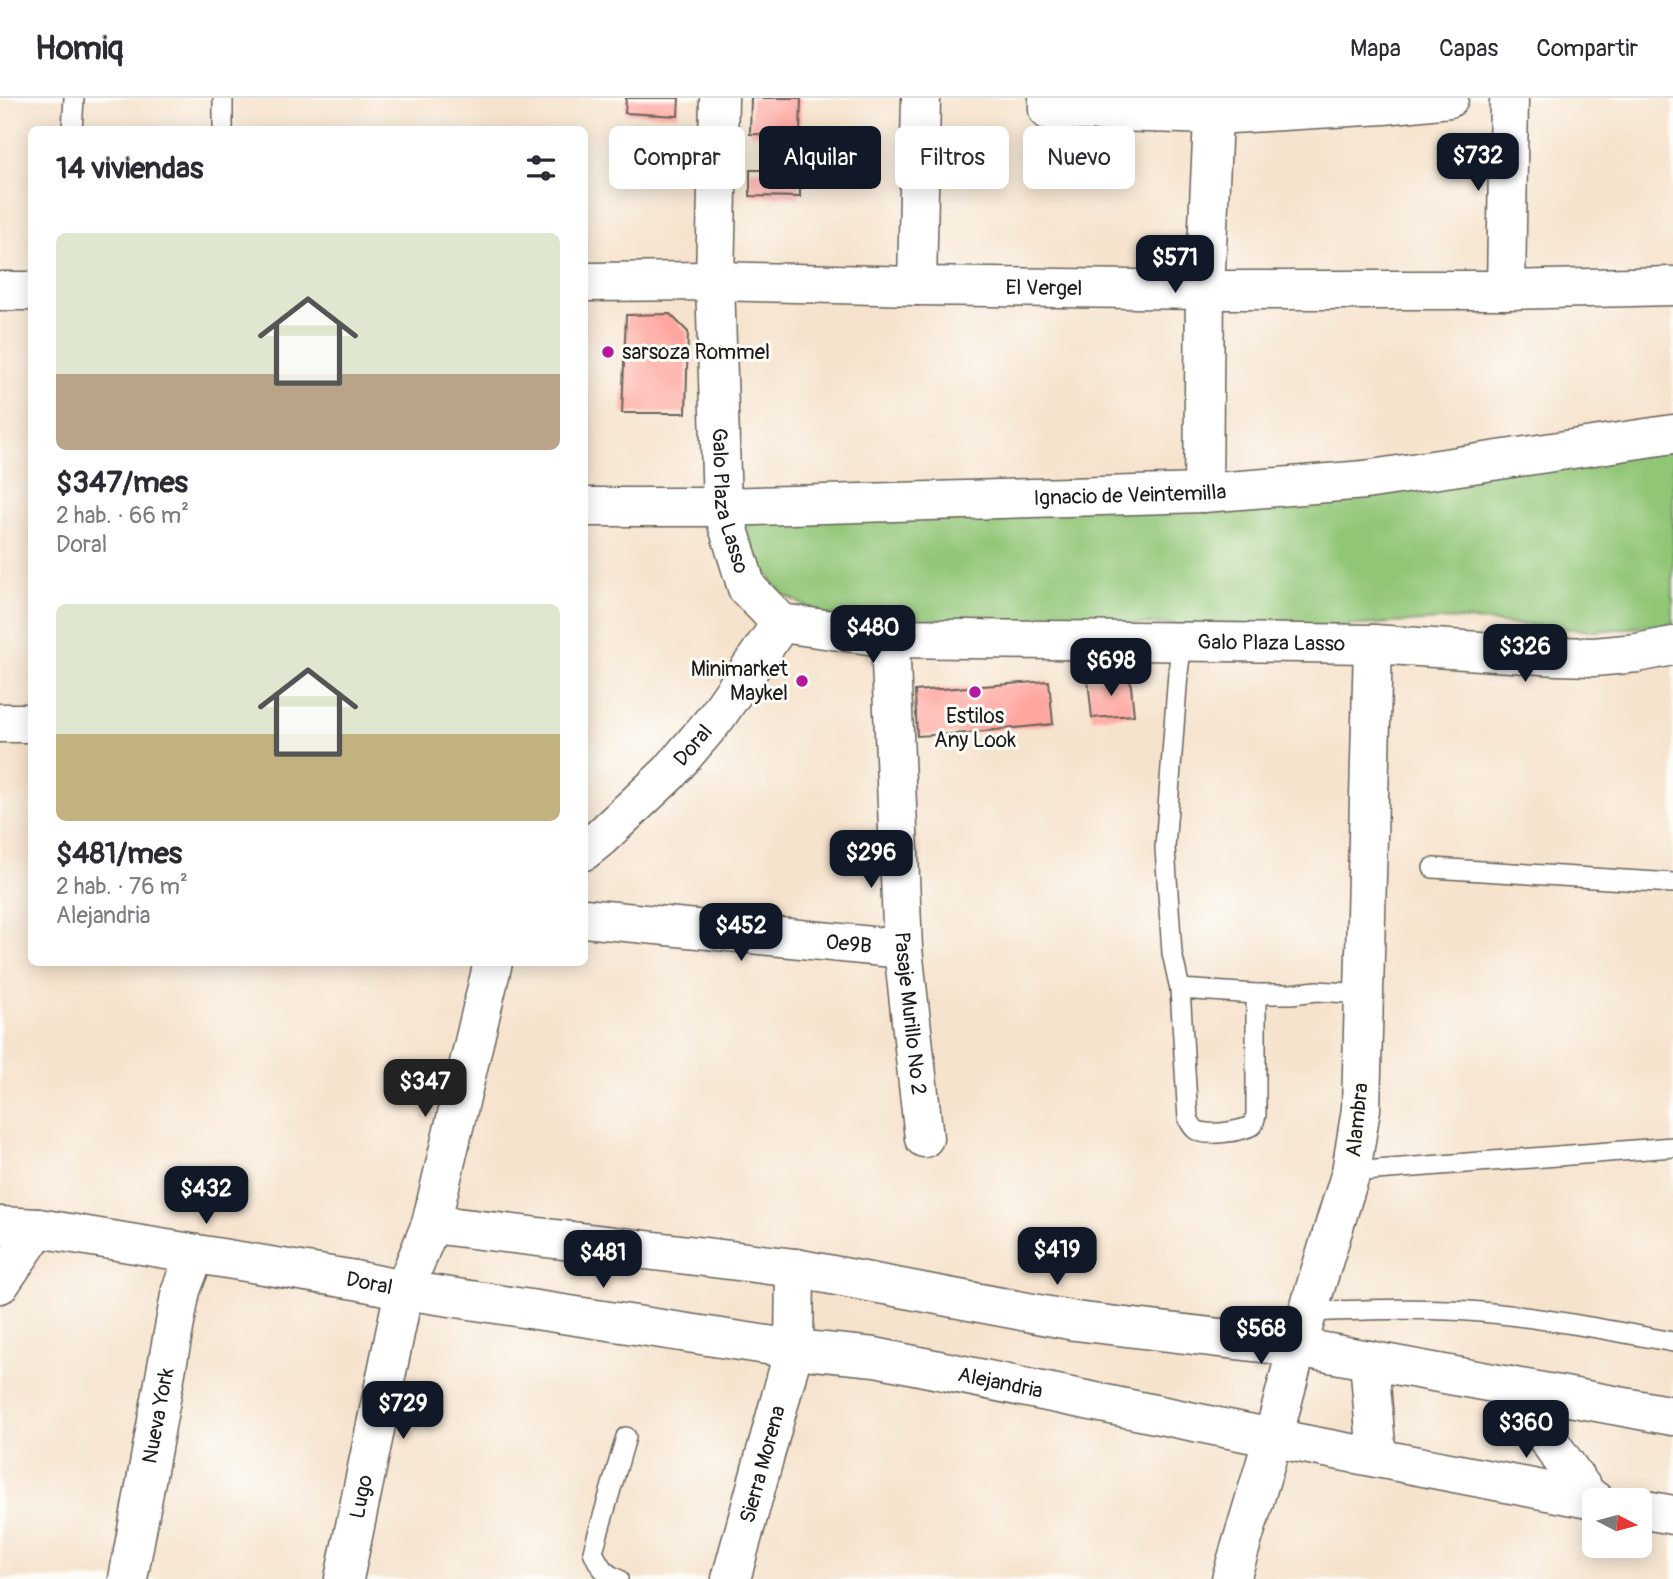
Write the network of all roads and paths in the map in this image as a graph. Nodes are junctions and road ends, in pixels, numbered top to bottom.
1 (74, 98) edge
2 (223, 98) edge
3 (719, 98) edge
4 (921, 98) edge
5 (1449, 98) edge
6 (1509, 98) edge
7 (1384, 101) edge
8 (1048, 104) edge
9 (1214, 107) edge
10 (72, 126) edge
11 (223, 126) edge
12 (715, 281) junction
13 (588, 282) edge
14 (917, 286) junction
15 (1673, 286) edge
16 (1205, 290) junction
17 (1506, 290) junction
18 (0, 291) edge
19 (28, 291) edge
20 (1673, 434) edge
21 (1203, 493) junction
22 (722, 507) junction
23 (588, 508) edge
24 (781, 623) junction
25 (890, 638) junction
26 (1182, 642) junction
27 (1373, 644) junction
28 (1673, 646) edge
29 (0, 723) edge
30 (28, 723) edge
31 (589, 843) edge
32 (1433, 868) dead end
33 (1673, 883) edge
34 (588, 918) edge
35 (903, 949) junction
36 (492, 966) edge
37 (1180, 989) junction
38 (1256, 994) junction
39 (1364, 994) junction
40 (924, 1138) dead end
41 (1673, 1147) edge
42 (1351, 1172) junction
43 (431, 1224) junction
44 (0, 1226) edge
45 (38, 1228) junction
46 (195, 1254) junction
47 (796, 1268) junction
48 (0, 1284) edge
49 (404, 1290) junction
50 (1303, 1329) junction
51 (1673, 1342) edge
52 (794, 1349) junction
53 (1369, 1360) junction
54 (1510, 1386) junction
55 (1673, 1416) edge
56 (626, 1437) dead end
57 (1273, 1437) junction
58 (1377, 1458) junction
59 (1583, 1488) edge
60 (1582, 1498) edge
61 (1652, 1511) edge
62 (1673, 1515) edge
63 (128, 1579) edge
64 (344, 1579) edge
65 (618, 1579) edge
66 (731, 1579) edge
67 (1231, 1579) edge

1 - 10 lane
2 - 11 lane
3 - 12 street, Galo Plaza Lasso
4 - 14 street
5 - 7 street
6 - 17 street
7 - 9 street
8 - 9 street
9 - 16 street
12 - 13 street, El Vergel
12 - 14 street, El Vergel
12 - 22 street, Galo Plaza Lasso
14 - 16 street, El Vergel
15 - 17 street, El Vergel
16 - 17 street, El Vergel
16 - 21 street
18 - 19 street
20 - 21 street, Ignacio de Veintemilla
21 - 22 street, Ignacio de Veintemilla
22 - 23 street, Ignacio de Veintemilla
22 - 24 street, Galo Plaza Lasso
24 - 25 street, Galo Plaza Lasso
24 - 31 street, Doral
25 - 26 street, Galo Plaza Lasso
25 - 35 street, Pasaje Murillo No 2
26 - 27 street, Galo Plaza Lasso
26 - 37 lane
27 - 28 street, Galo Plaza Lasso
27 - 39 street, Alambra
29 - 30 street
32 - 33 lane
34 - 35 street, Oe9B
35 - 40 street, Pasaje Murillo No 2
36 - 43 street, Doral
37 - 38 lane
37 - 38 lane
38 - 39 lane
39 - 42 street, Alambra
41 - 42 lane
42 - 50 street, Alambra
43 - 47 street
43 - 49 street, Doral
44 - 45 street, Doral
45 - 46 street, Doral
45 - 48 street
46 - 49 street, Doral
46 - 63 street, Nueva York
47 - 50 street
47 - 52 street, Sierra Morena
49 - 52 street, Alejandria
49 - 64 street, Lugo
50 - 51 lane
50 - 53 street
50 - 57 street, Alambra
52 - 57 street, Alejandria
52 - 66 street, Sierra Morena
53 - 54 street
53 - 58 street
54 - 55 street
54 - 59 street
56 - 65 lane
57 - 58 street, Alejandria
57 - 67 street, Alambra
58 - 60 street, Alejandria
61 - 62 street

